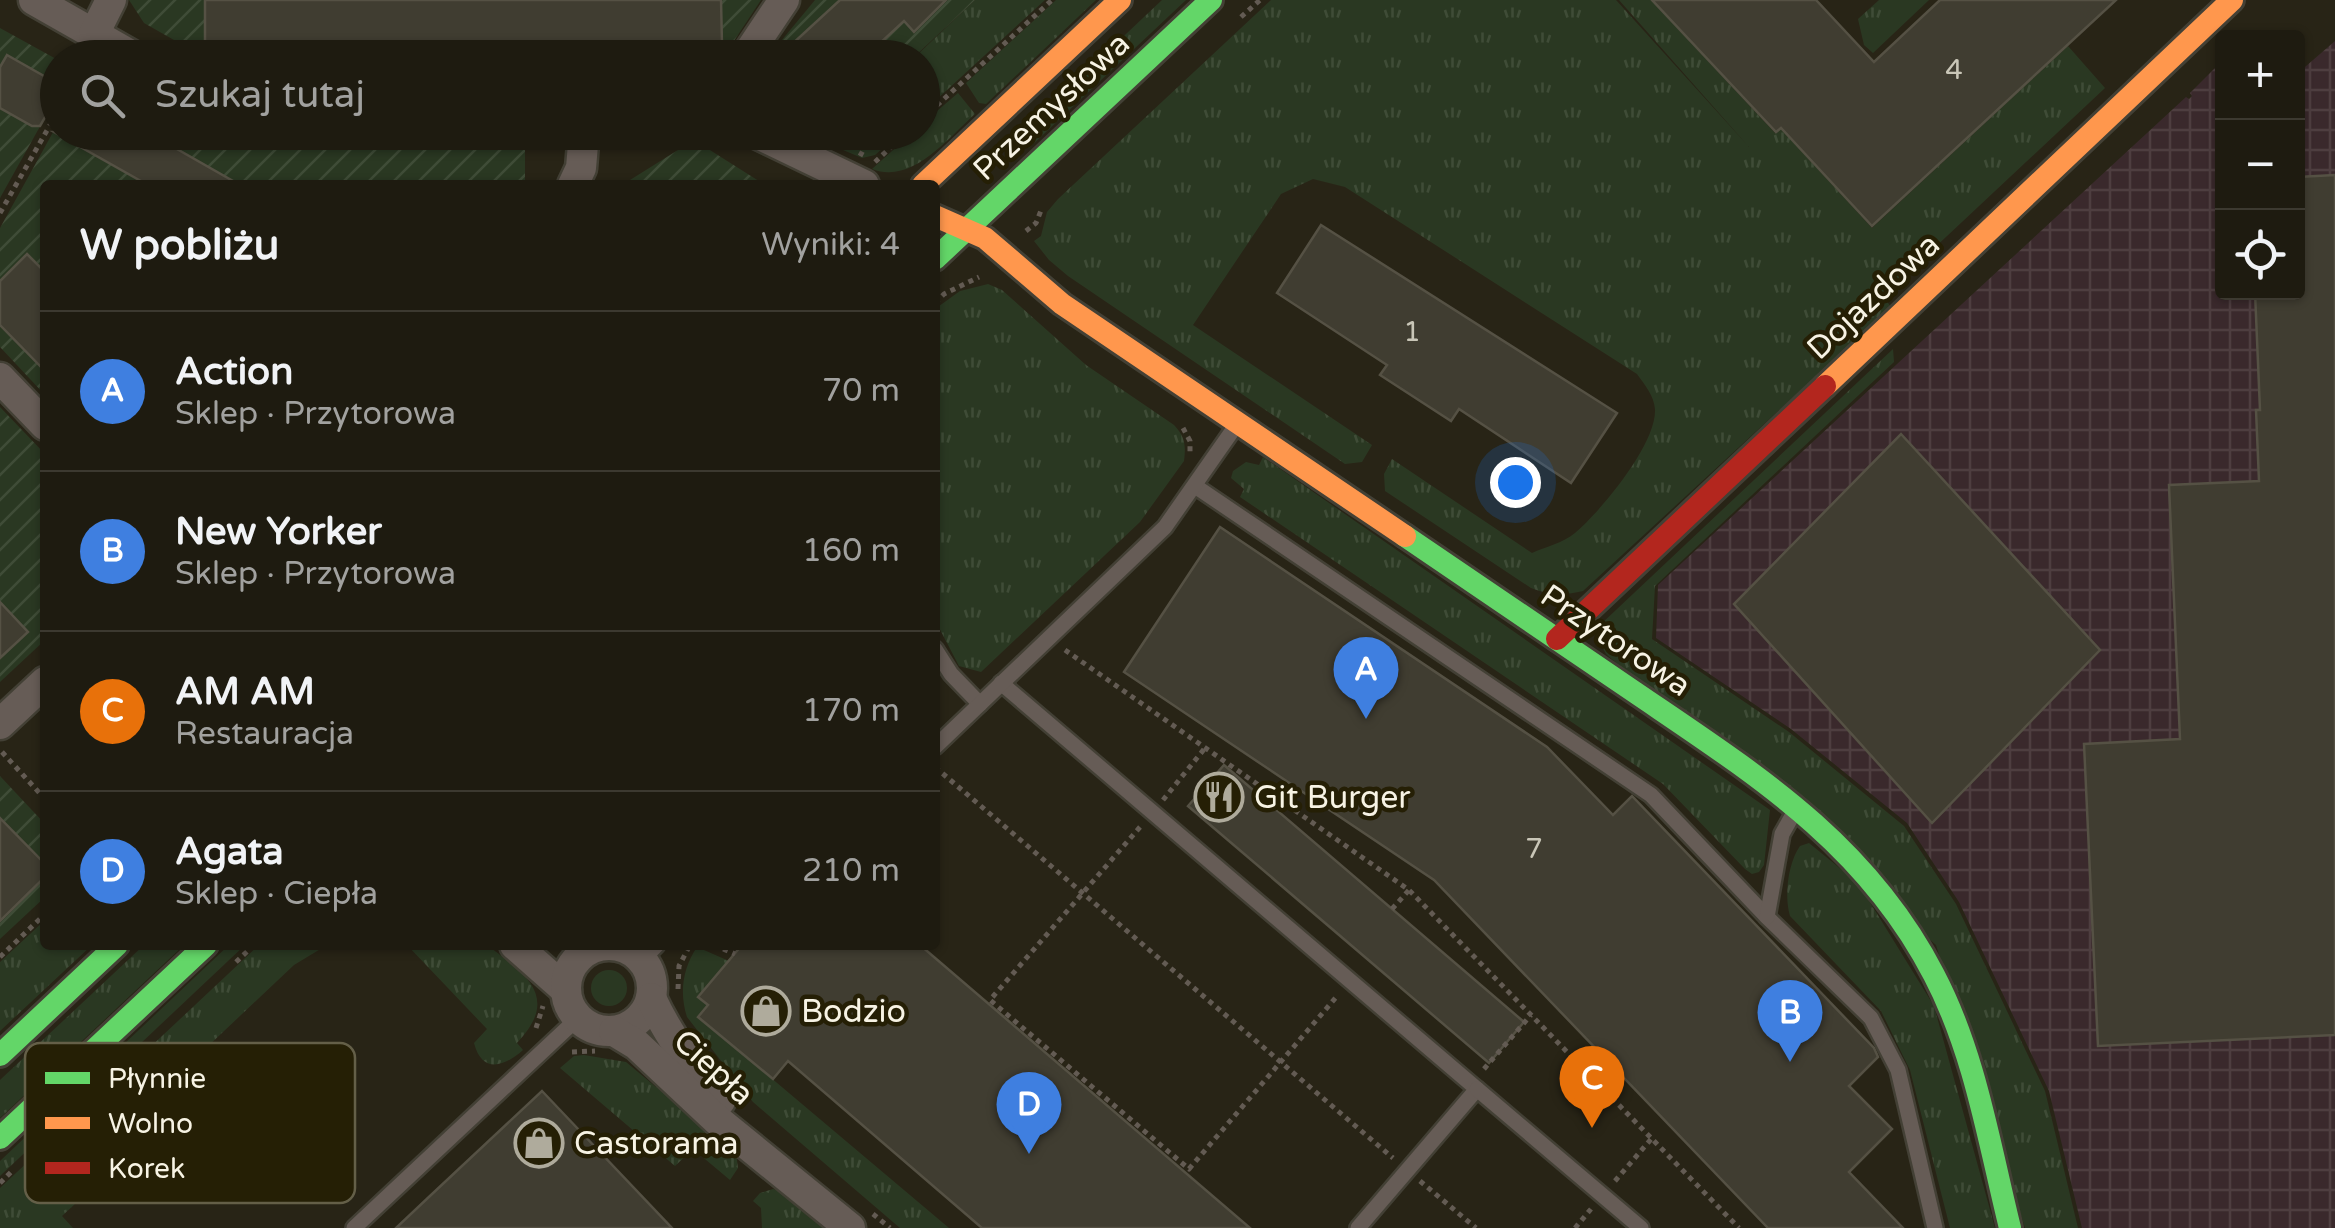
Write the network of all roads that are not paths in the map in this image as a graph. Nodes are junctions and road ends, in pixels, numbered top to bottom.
1 (34, 0) edge
2 (111, 0) edge
3 (784, 0) edge
4 (1120, 0) edge
5 (1212, 0) edge
6 (2232, 0) edge
7 (94, 34) junction
8 (104, 40) edge
9 (754, 40) edge
10 (582, 150) edge
11 (795, 150) edge
12 (861, 179) edge
13 (575, 180) edge
14 (928, 180) edge
15 (940, 218) edge
16 (967, 229) junction
17 (940, 254) edge
18 (0, 378) edge
19 (40, 420) edge
20 (1238, 423) junction
21 (1195, 486) junction
22 (1557, 638) junction
23 (940, 657) edge
24 (1002, 684) junction
25 (40, 688) edge
26 (980, 704) junction
27 (1, 738) edge
28 (940, 742) edge
29 (1798, 806) junction
30 (1768, 917) junction
31 (112, 950) edge
32 (201, 950) edge
33 (521, 950) edge
34 (585, 950) edge
35 (649, 952) edge
36 (566, 990) junction
37 (664, 1002) junction
38 (578, 1018) junction
39 (614, 1031) junction
40 (101, 1043) edge
41 (0, 1055) edge
42 (1477, 1089) junction
43 (25, 1115) edge
44 (0, 1138) edge
45 (766, 1157) junction
46 (856, 1216) edge
47 (354, 1228) edge
48 (1358, 1228) edge
49 (1642, 1228) edge
50 (1935, 1228) edge
51 (2010, 1228) edge

1 - 7 street
2 - 7 street
3 - 9 street
4 - 14 street, Przemysłowa
5 - 16 street, Przemysłowa
6 - 22 street, Dojazdowa
7 - 8 street
10 - 13 street
11 - 12 street
15 - 16 street, Przytorowa
16 - 17 street, Przemysłowa
16 - 20 street, Przytorowa
18 - 19 street
20 - 21 lane
20 - 22 street, Przytorowa
21 - 24 lane
21 - 30 lane
22 - 29 street, Przytorowa
23 - 26 lane
24 - 26 lane
24 - 42 lane
25 - 27 street
26 - 28 lane
29 - 30 lane
29 - 51 street, Przytorowa
30 - 50 lane
31 - 41 street
32 - 40 street
33 - 36 street
34 - 36 street, Ciepła
35 - 37 street, Ciepła
36 - 38 street
37 - 39 street, Ciepła
37 - 45 street, Ciepła
38 - 39 street, Ciepła
38 - 47 lane
39 - 45 street, Ciepła
42 - 48 lane
42 - 49 lane
43 - 44 street
45 - 46 street, Ciepła

